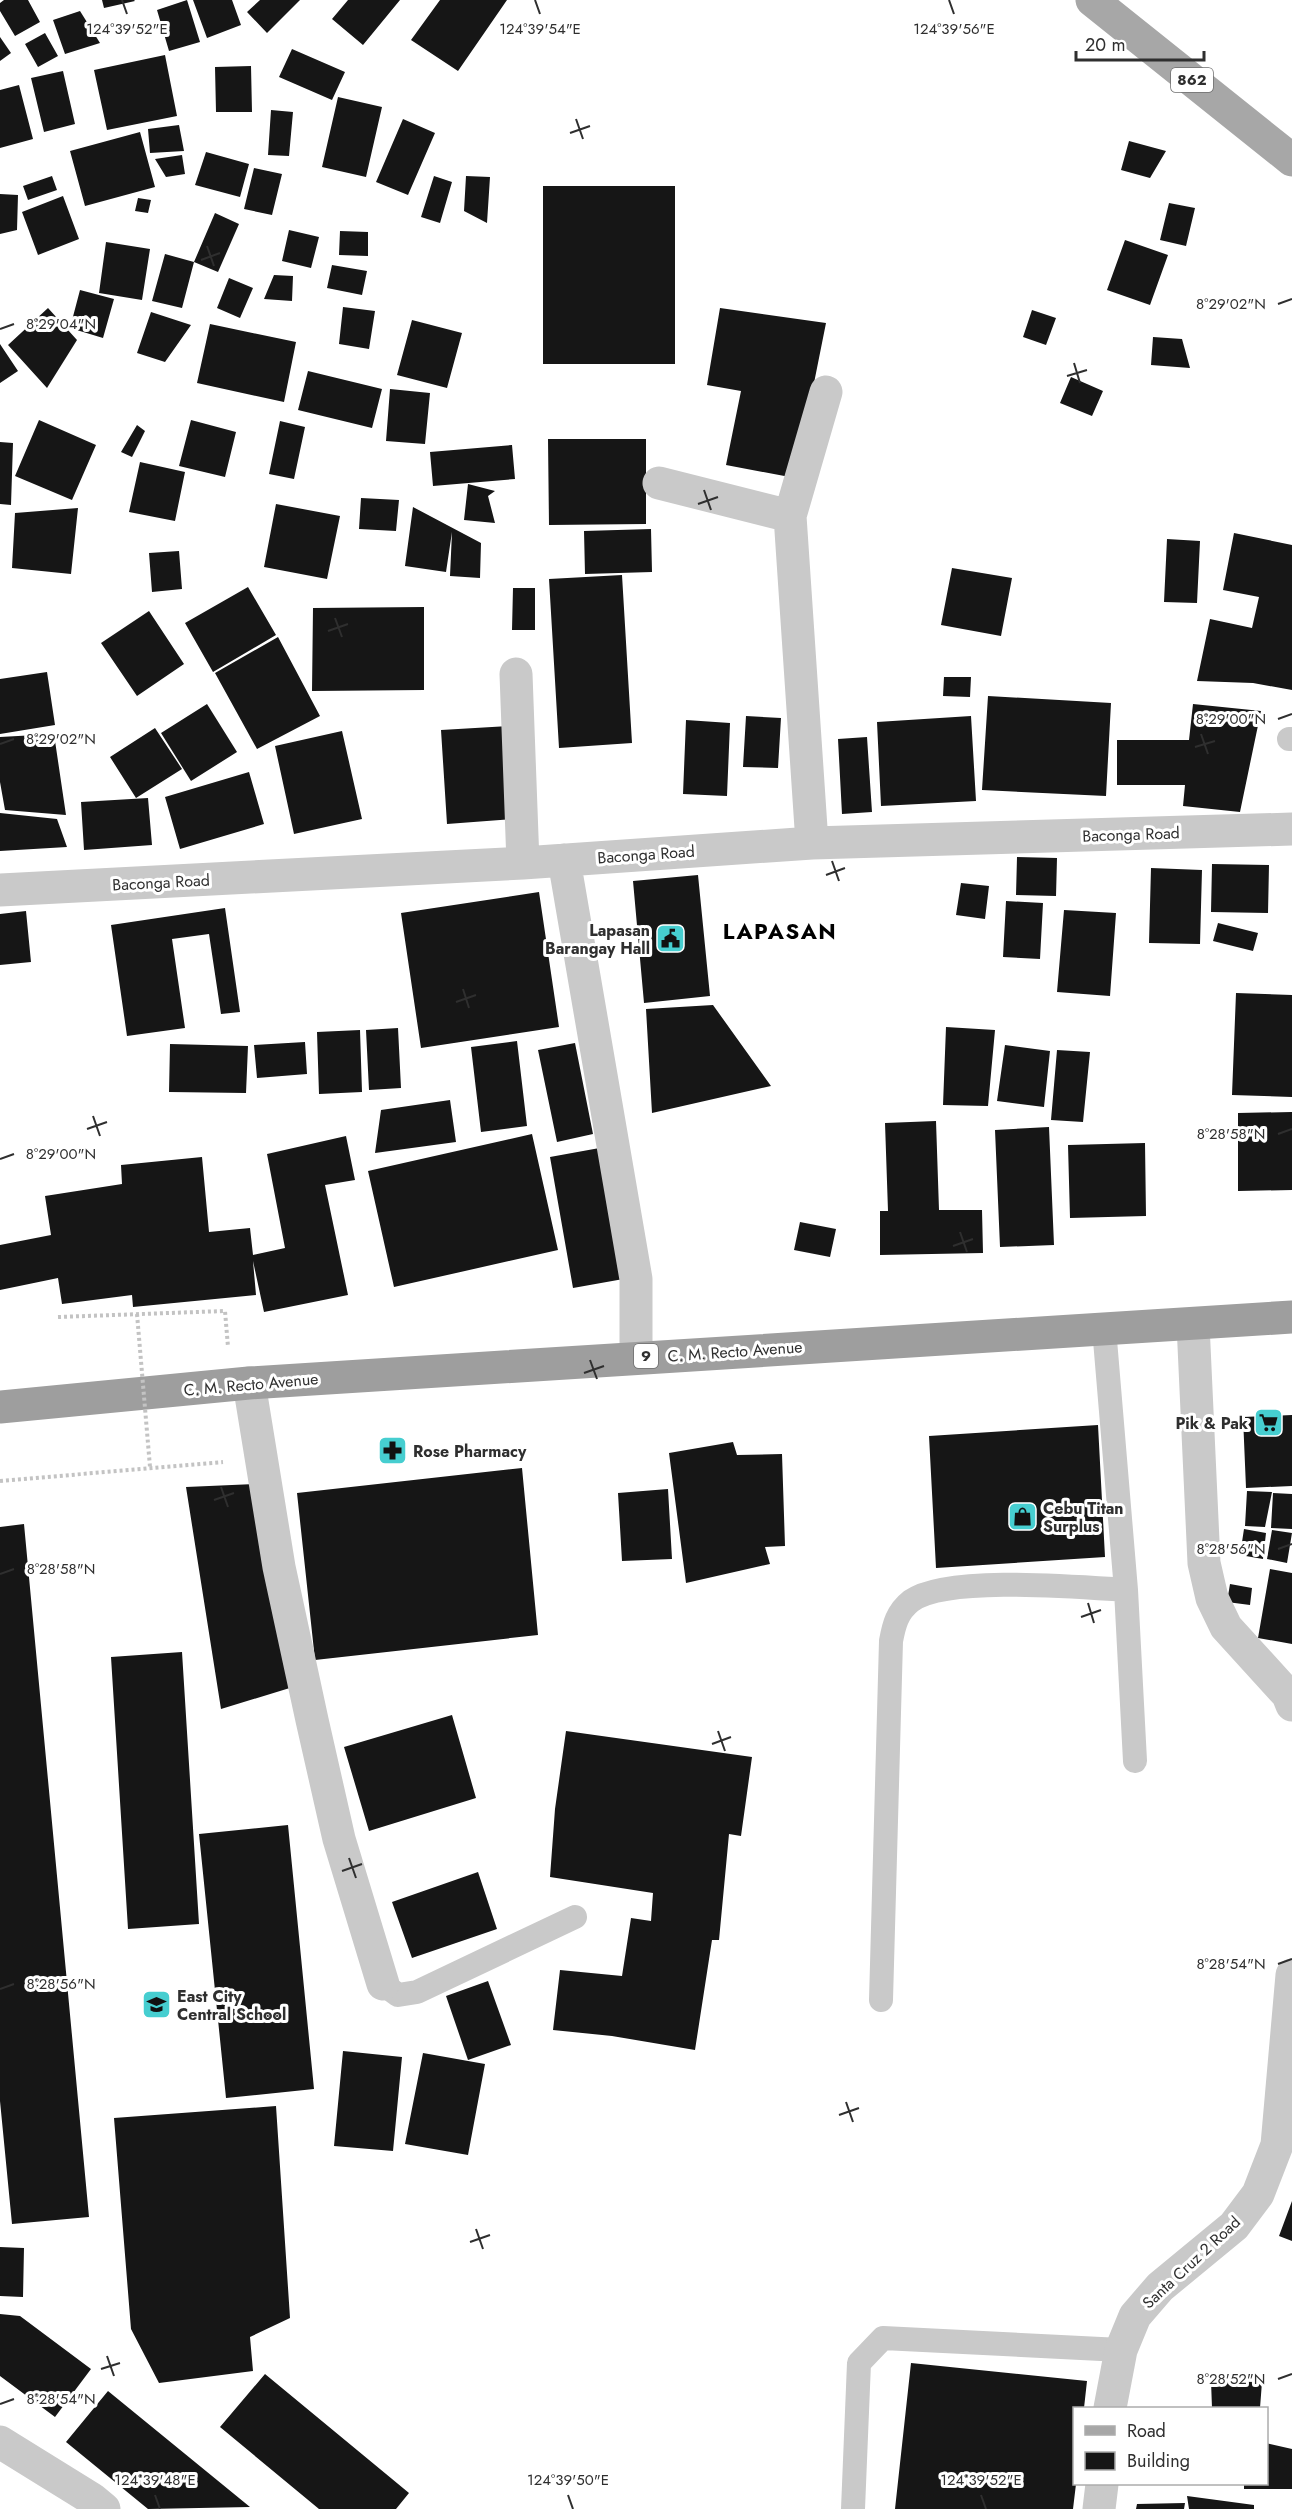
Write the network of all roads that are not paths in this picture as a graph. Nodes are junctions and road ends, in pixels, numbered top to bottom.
1 (1092, 0) edge
2 (1292, 160) edge
3 (826, 392) dead end
4 (659, 483) dead end
5 (790, 516) junction
6 (516, 674) dead end
7 (1292, 829) edge
8 (812, 843) junction
9 (564, 860) junction
10 (523, 862) junction
11 (0, 890) edge
12 (1292, 1317) edge
13 (1193, 1324) junction
14 (1104, 1328) junction
15 (636, 1357) junction
16 (249, 1383) junction
17 (0, 1407) edge
18 (1126, 1590) junction
19 (1292, 1705) edge
20 (1135, 1761) dead end
21 (575, 1917) dead end
22 (1292, 1975) edge
23 (383, 1984) joint
24 (881, 2001) dead end
25 (1122, 2350) junction
26 (1110, 2407) edge
27 (0, 2442) edge
28 (1102, 2485) edge
29 (104, 2509) edge
30 (853, 2509) edge
31 (1099, 2509) edge

1 - 2 main road, 862
3 - 5 street
4 - 5 street
5 - 8 street
6 - 10 street
7 - 8 street, Baconga Road
8 - 9 street, Baconga Road
9 - 10 street, Baconga Road
9 - 15 street
10 - 11 street, Baconga Road
12 - 13 highway, C. M. Recto Avenue / 9
13 - 14 highway, C. M. Recto Avenue / 9
13 - 19 street
14 - 15 highway, C. M. Recto Avenue / 9
14 - 18 lane
15 - 16 highway, C. M. Recto Avenue / 9
16 - 17 highway, C. M. Recto Avenue / 9
16 - 23 street
18 - 20 lane
18 - 24 lane
21 - 23 lane
22 - 25 street, Santa Cruz 2 Road
25 - 26 street, Santa Cruz 2 Road
25 - 30 lane
27 - 29 street
28 - 31 street

